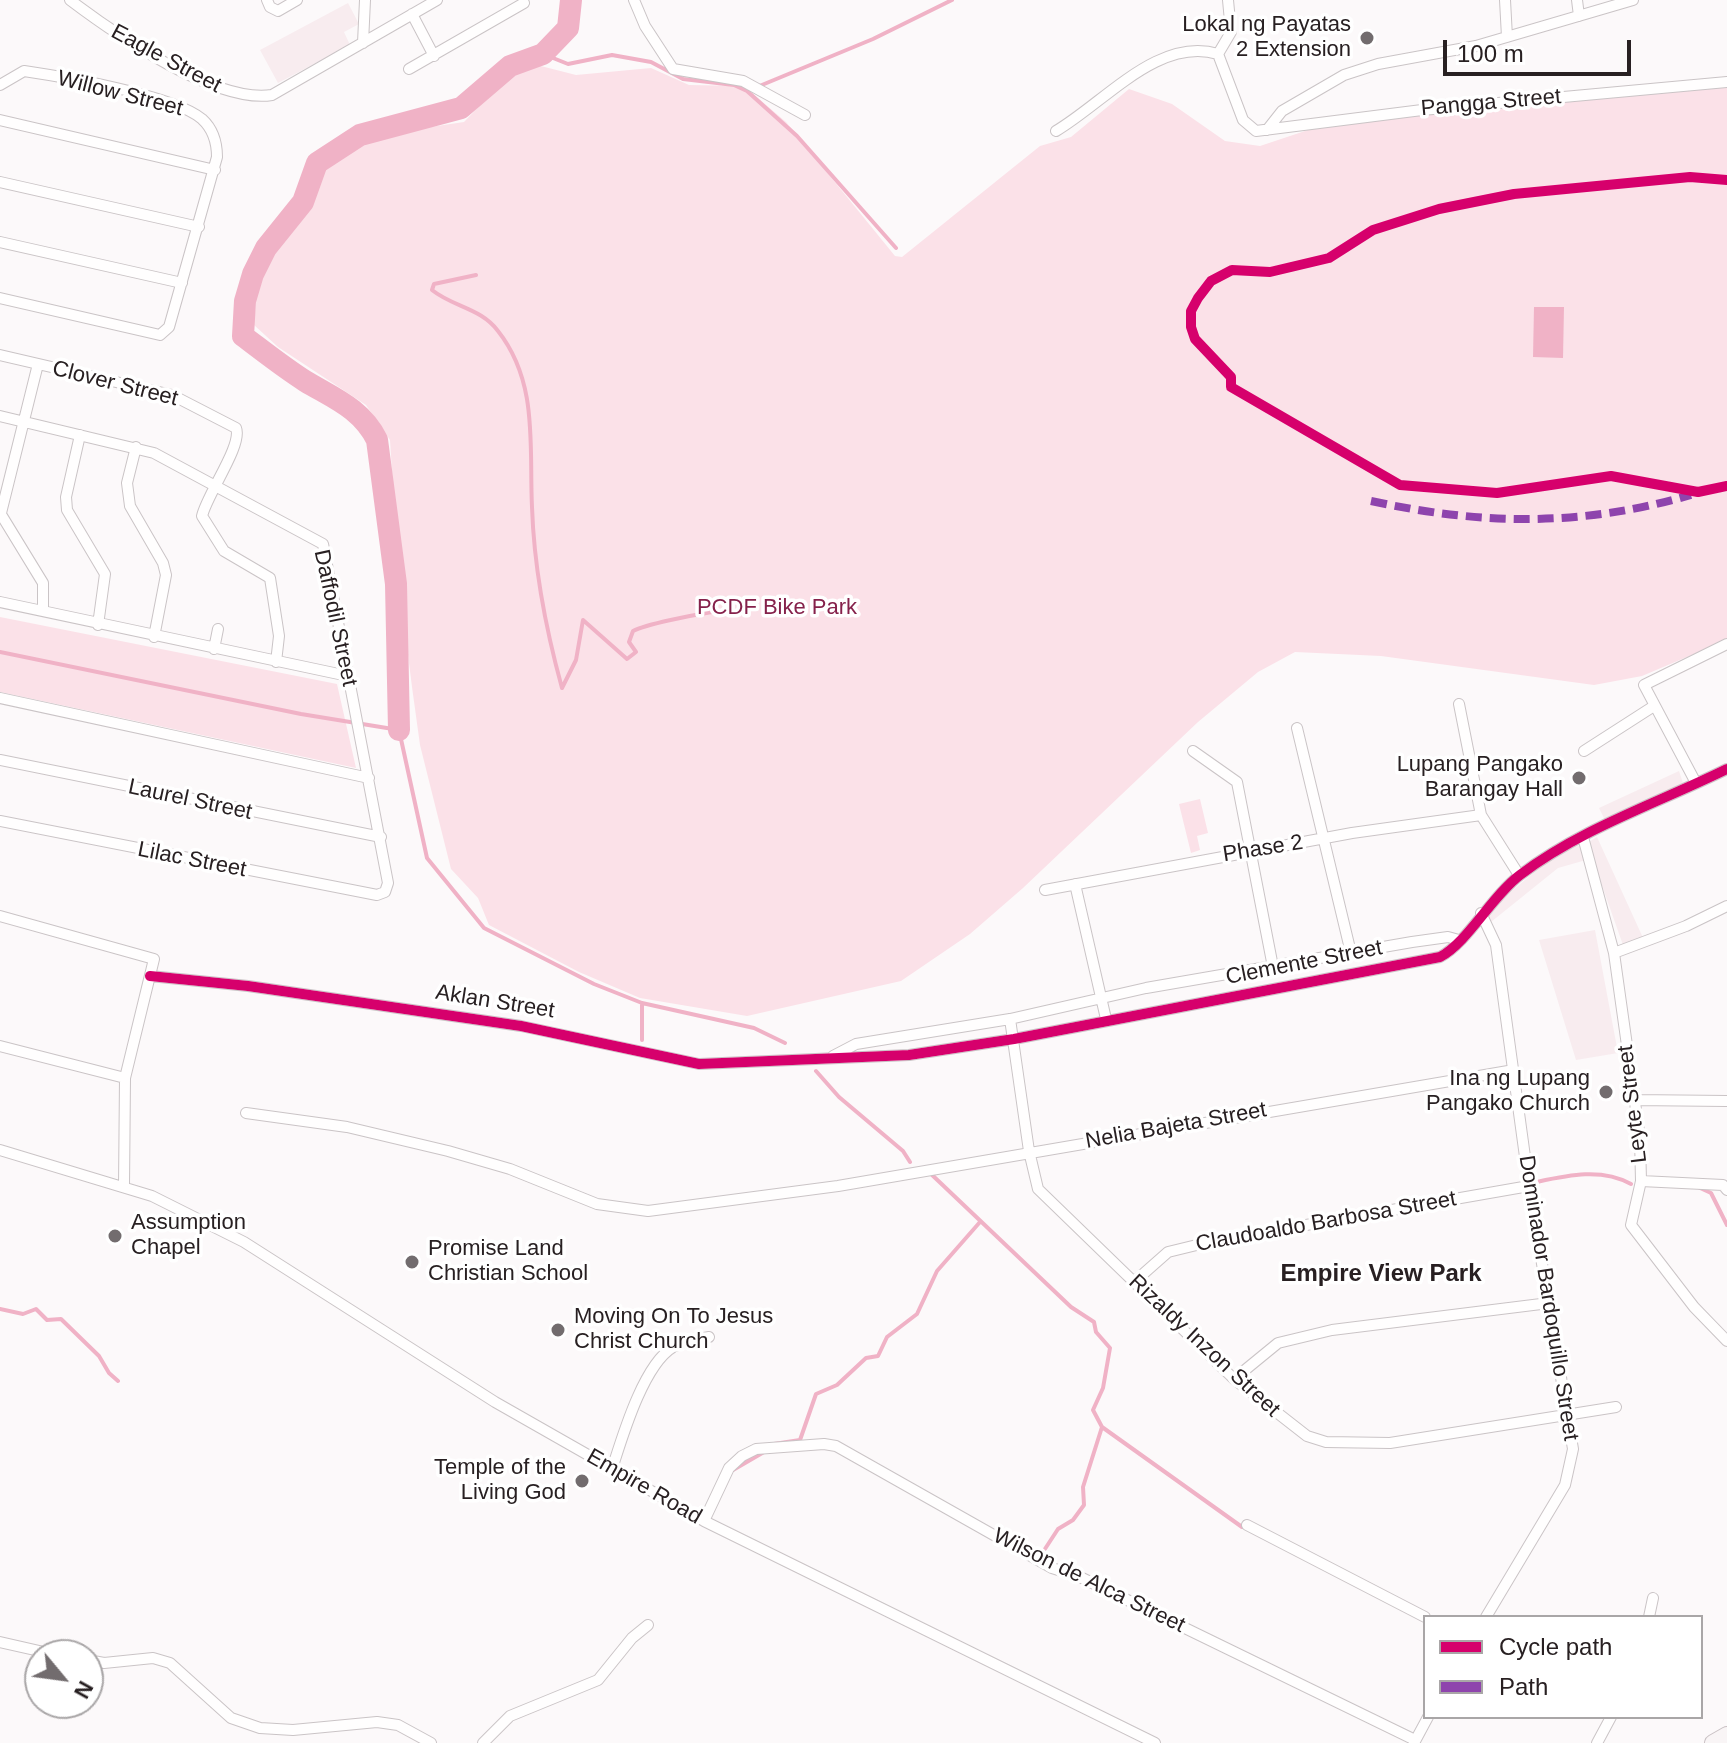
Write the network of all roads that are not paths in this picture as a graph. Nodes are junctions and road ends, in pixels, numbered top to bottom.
1 (70, 0) edge
2 (267, 0) edge
3 (297, 0) edge
4 (365, 0) edge
5 (437, 0) edge
6 (634, 0) edge
7 (1228, 0) edge
8 (1505, 0) edge
9 (1577, 0) edge
10 (1633, 0) edge
11 (524, 3) dead end
12 (412, 14) junction
13 (1579, 16) junction
14 (1507, 37) junction
15 (363, 43) junction
16 (1218, 54) junction
17 (434, 56) junction
18 (409, 69) dead end
19 (1727, 82) edge
20 (0, 85) edge
21 (805, 115) dead end
22 (0, 120) edge
23 (1262, 130) junction
24 (1056, 131) dead end
25 (215, 170) junction
26 (0, 182) edge
27 (199, 227) junction
28 (0, 242) edge
29 (182, 283) junction
30 (0, 298) edge
31 (0, 355) edge
32 (38, 364) junction
33 (0, 416) edge
34 (24, 423) junction
35 (80, 435) junction
36 (136, 447) junction
37 (213, 485) junction
38 (1, 517) edge
39 (0, 602) edge
40 (43, 611) junction
41 (98, 625) junction
42 (218, 629) dead end
43 (154, 637) junction
44 (1727, 644) edge
45 (214, 649) junction
46 (276, 662) junction
47 (348, 676) junction
48 (0, 698) edge
49 (1459, 704) dead end
50 (1654, 706) junction
51 (1297, 728) dead end
52 (1193, 751) dead end
53 (1584, 751) dead end
54 (0, 760) edge
55 (1727, 769) edge
56 (369, 778) junction
57 (1696, 783) junction
58 (1481, 815) junction
59 (0, 821) edge
60 (381, 837) junction
61 (1583, 837) junction
62 (1323, 840) junction
63 (1252, 851) junction
64 (1519, 875) junction
65 (1075, 884) junction
66 (1045, 890) dead end
67 (385, 892) joint
68 (1727, 906) edge
69 (1481, 913) junction
70 (0, 916) edge
71 (1459, 940) junction
72 (1351, 953) junction
73 (1614, 953) junction
74 (1324, 958) junction
75 (1273, 967) junction
76 (1252, 971) junction
77 (150, 976) junction
78 (1327, 977) junction
79 (1256, 993) junction
80 (1101, 1001) junction
81 (1010, 1019) junction
82 (1106, 1019) junction
83 (1014, 1039) junction
84 (0, 1046) edge
85 (833, 1056) junction
86 (1514, 1070) junction
87 (125, 1078) junction
88 (1633, 1100) junction
89 (1727, 1101) edge
90 (246, 1113) dead end
91 (0, 1150) edge
92 (1029, 1151) junction
93 (1641, 1181) junction
94 (1529, 1186) junction
95 (124, 1187) junction
96 (1727, 1190) edge
97 (1132, 1279) junction
98 (1549, 1303) junction
99 (709, 1337) dead end
100 (1727, 1341) edge
101 (1234, 1379) junction
102 (1616, 1407) dead end
103 (1568, 1416) junction
104 (612, 1469) junction
105 (704, 1521) junction
106 (1247, 1525) dead end
107 (1653, 1598) dead end
108 (1487, 1615) edge
109 (1649, 1615) edge
110 (1423, 1616) edge
111 (648, 1625) dead end
112 (0, 1642) edge
113 (24, 1647) edge
114 (104, 1663) edge
115 (1427, 1719) edge
116 (1610, 1719) edge
117 (1727, 1735) edge
118 (1414, 1742) edge
119 (431, 1743) edge
120 (483, 1743) edge
121 (1155, 1743) edge
122 (1597, 1743) edge
123 (1713, 1743) edge

1 - 15 street, Eagle Street
2 - 3 street
4 - 15 street
5 - 12 street, Eagle Street
6 - 21 street
7 - 16 street
8 - 14 street
9 - 13 street
10 - 13 street
11 - 17 street
12 - 15 street, Eagle Street
12 - 17 street
13 - 14 street
14 - 23 street
16 - 23 street
16 - 24 street
17 - 18 street
19 - 23 street, Pangga Street
20 - 25 street, Willow Street
22 - 25 street
25 - 27 street, Willow Street
26 - 27 street
27 - 29 street, Willow Street
28 - 29 street
29 - 30 street, Willow Street
31 - 32 street, Clover Street
32 - 34 street
32 - 37 street, Clover Street
33 - 34 street, Daffodil Street
34 - 35 street, Daffodil Street
34 - 38 street
35 - 36 street, Daffodil Street
35 - 41 street
36 - 37 street, Daffodil Street
36 - 43 street
37 - 46 street, Clover Street
37 - 47 street, Daffodil Street
38 - 40 street
39 - 40 street
40 - 41 street
41 - 43 street
42 - 45 street
43 - 45 street
44 - 50 street
45 - 46 street
46 - 47 street
47 - 56 street, Daffodil Street
48 - 56 street
49 - 58 street
50 - 53 street
50 - 57 street
51 - 62 street
52 - 63 street
54 - 60 street, Laurel Street
55 - 57 street, Clemente Street
56 - 60 street, Daffodil Street
57 - 61 street, Clemente Street
58 - 62 street, Phase 2
58 - 64 street
59 - 67 street, Lilac Street
60 - 67 street, Daffodil Street
61 - 64 street, Clemente Street
61 - 73 street, Leyte Street
62 - 63 street, Phase 2
62 - 72 street
63 - 65 street, Phase 2
63 - 75 street
64 - 69 street, Clemente Street
65 - 66 street, Phase 2
65 - 80 street
68 - 73 street
69 - 71 street, Clemente Street
69 - 86 street, Dominador Bardoquillo Street
70 - 77 street
71 - 72 street, Clemente Street
71 - 78 street, Clemente Street
72 - 74 street, Clemente Street
73 - 88 street, Leyte Street
74 - 75 street, Clemente Street
74 - 78 street
75 - 76 street, Clemente Street
76 - 79 street
76 - 80 street, Clemente Street
77 - 85 street, Aklan Street
77 - 87 street
78 - 79 street, Clemente Street
79 - 82 street, Clemente Street
80 - 81 street, Clemente Street
80 - 82 street
81 - 83 street, Rizaldy Inzon Street
81 - 85 street, Clemente Street
82 - 83 street, Clemente Street
83 - 85 street, Clemente Street
83 - 92 street, Rizaldy Inzon Street
84 - 87 street
86 - 92 street, Nelia Bajeta Street
86 - 94 street, Dominador Bardoquillo Street
87 - 95 street
88 - 89 street
88 - 93 street, Leyte Street
90 - 92 street, Nelia Bajeta Street
91 - 95 street, Empire Road
92 - 97 street, Rizaldy Inzon Street
93 - 96 street
93 - 100 street, Leyte Street
94 - 97 street, Claudoaldo Barbosa Street
94 - 98 street, Dominador Bardoquillo Street
95 - 104 street, Empire Road
97 - 101 street, Rizaldy Inzon Street
98 - 101 street
98 - 103 street, Dominador Bardoquillo Street
99 - 104 street
101 - 103 street, Rizaldy Inzon Street
102 - 103 street, Rizaldy Inzon Street
103 - 108 street, Dominador Bardoquillo Street
104 - 105 street, Empire Road
105 - 118 street, Wilson de Alca Street
105 - 121 street, Empire Road
106 - 110 street
107 - 109 street
111 - 120 street
112 - 113 street
114 - 119 street
115 - 118 street
116 - 122 street
117 - 123 main road

